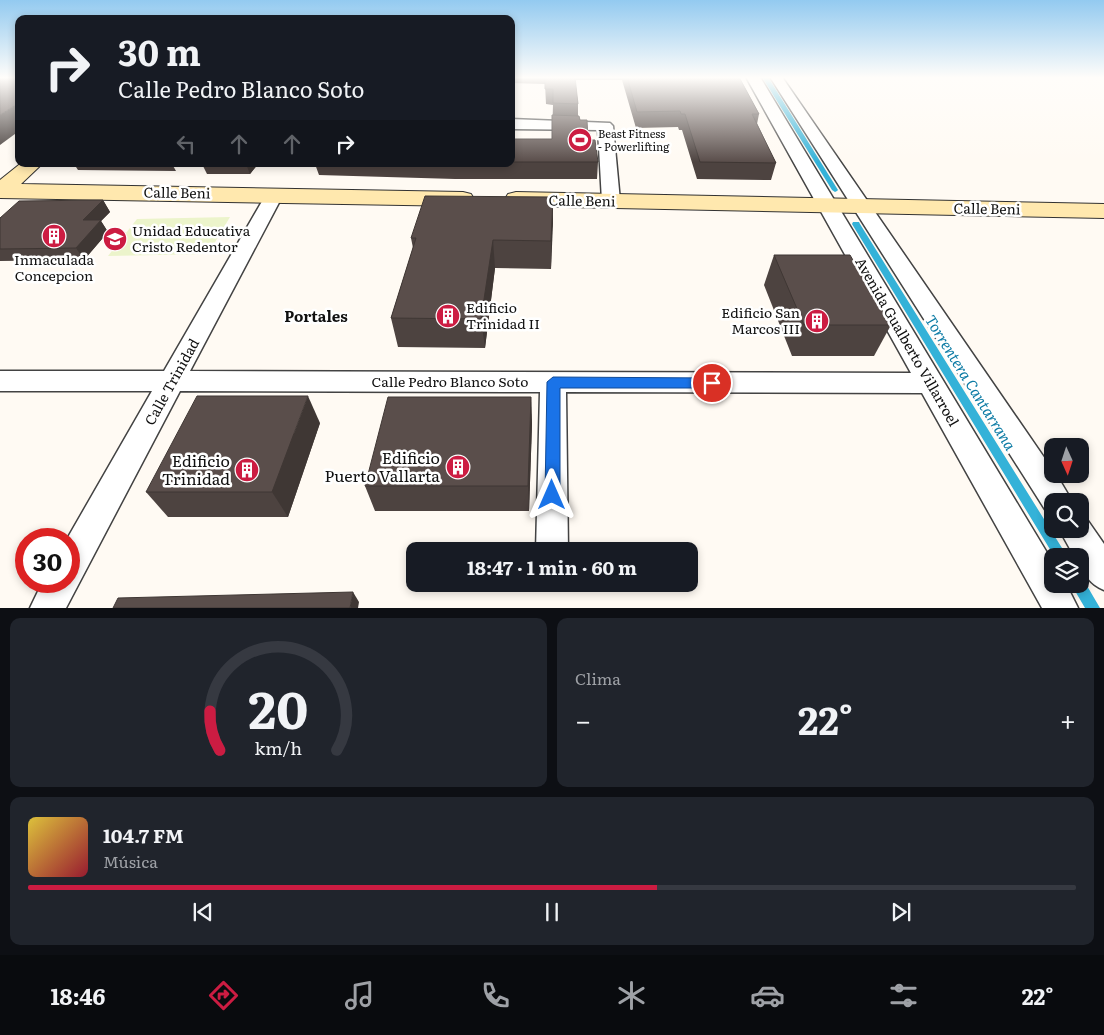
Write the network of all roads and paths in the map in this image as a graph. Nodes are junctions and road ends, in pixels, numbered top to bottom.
1 (770, 105) edge
2 (796, 105) edge
3 (515, 124) edge
4 (28, 167) edge
5 (0, 190) edge
6 (274, 195) junction
7 (611, 201) junction
8 (829, 205) junction
9 (863, 206) junction
10 (1104, 211) edge
11 (0, 381) edge
12 (172, 382) junction
13 (553, 382) junction
14 (930, 383) junction
15 (1052, 493) edge
16 (1081, 538) edge
17 (552, 542) edge
18 (80, 548) edge
19 (1104, 573) edge
20 (55, 593) edge
21 (47, 608) edge
22 (1061, 608) edge

1 - 8 street, Avenida Gualberto Villarroel
2 - 9 street
3 - 7 street
4 - 5 main road
5 - 6 main road, Calle Beni
6 - 7 main road, Calle Beni
6 - 12 street, Calle Trinidad
7 - 8 main road, Calle Beni
8 - 9 main road, Calle Beni
8 - 14 street, Avenida Gualberto Villarroel
9 - 10 main road, Calle Beni
9 - 15 street
11 - 12 street, Calle Pedro Blanco Soto
12 - 13 street, Calle Pedro Blanco Soto
12 - 18 street, Calle Trinidad
13 - 14 street, Calle Pedro Blanco Soto
13 - 17 street
14 - 22 street, Avenida Gualberto Villarroel
16 - 19 street
20 - 21 street

